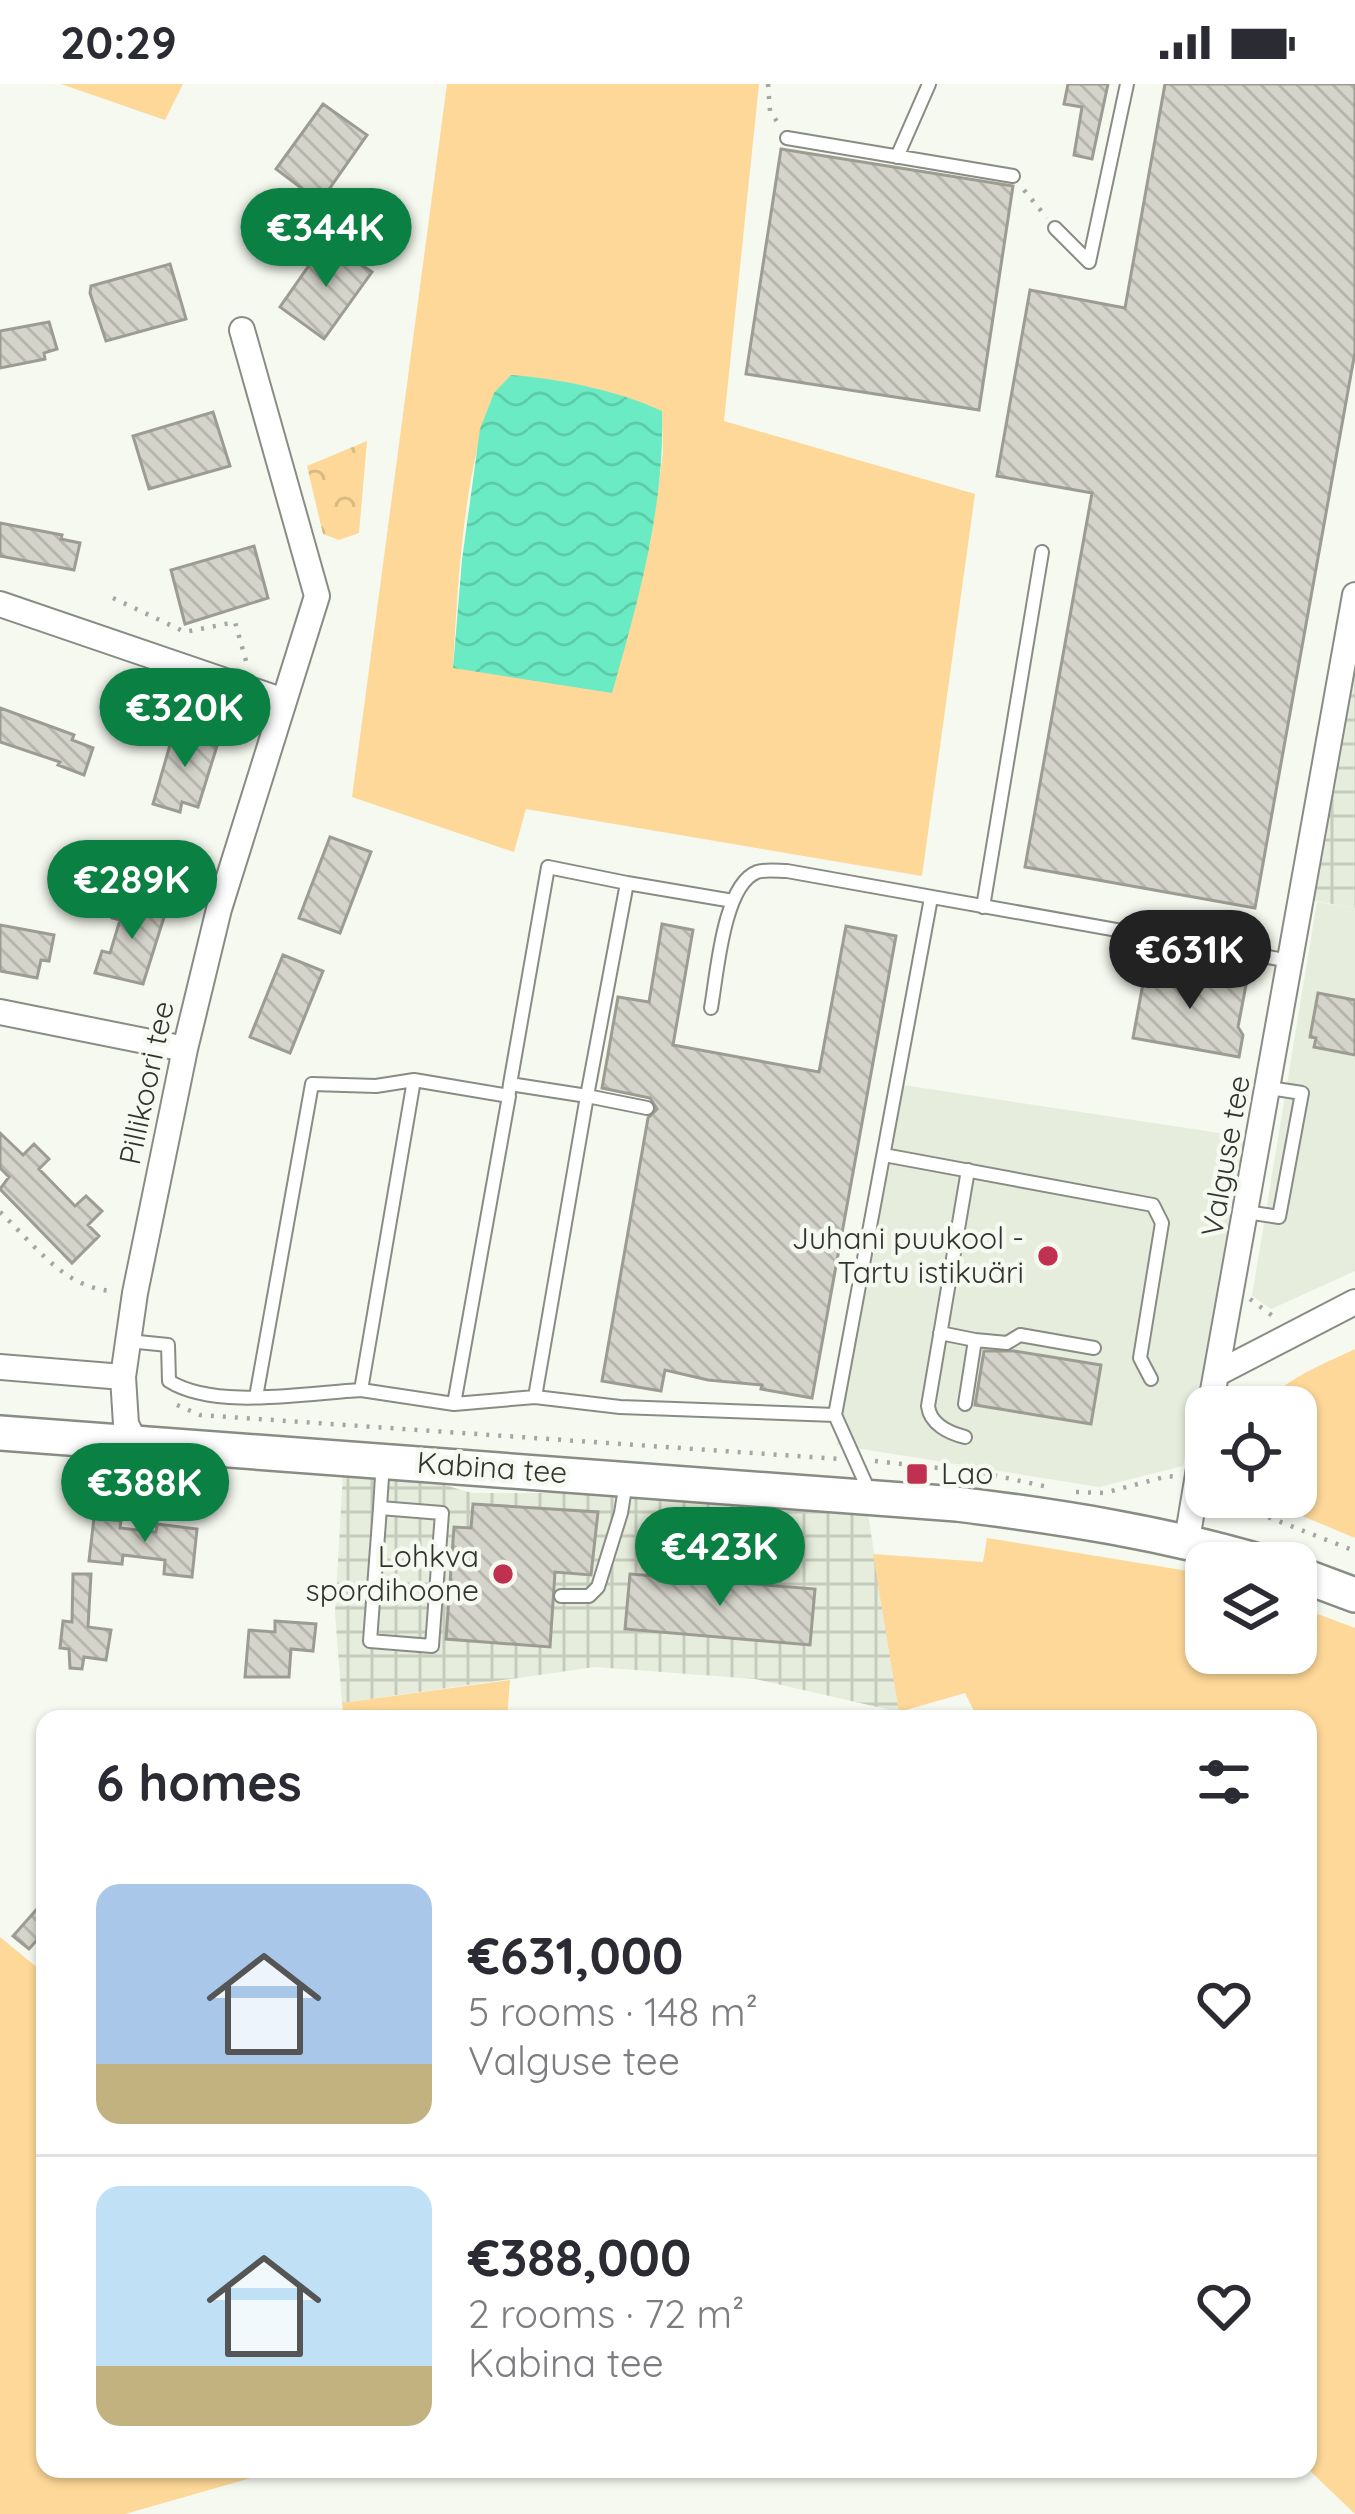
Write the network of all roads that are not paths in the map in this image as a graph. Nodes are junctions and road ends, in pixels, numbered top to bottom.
1 (929, 84) edge
2 (1127, 84) edge
3 (787, 138) road end
4 (897, 157) junction
5 (1013, 176) road end
6 (1055, 228) road end
7 (242, 330) dead end
8 (1042, 552) dead end
9 (1355, 595) edge
10 (0, 604) edge
11 (281, 700) junction
12 (627, 883) junction
13 (932, 898) junction
14 (733, 902) junction
15 (983, 907) junction
16 (1291, 962) junction
17 (711, 1008) dead end
18 (0, 1012) edge
19 (184, 1049) junction
20 (414, 1080) junction
21 (510, 1090) junction
22 (587, 1096) junction
23 (647, 1108) dead end
24 (884, 1155) junction
25 (968, 1170) junction
26 (1355, 1301) edge
27 (940, 1333) junction
28 (975, 1340) junction
29 (128, 1341) junction
30 (1094, 1348) dead end
31 (0, 1366) edge
32 (1216, 1374) junction
33 (123, 1377) junction
34 (1151, 1379) dead end
35 (1214, 1386) edge
36 (361, 1390) junction
37 (256, 1396) junction
38 (535, 1397) junction
39 (454, 1403) junction
40 (965, 1403) dead end
41 (835, 1415) junction
42 (0, 1418) edge
43 (0, 1433) edge
44 (80, 1437) junction
45 (965, 1437) dead end
46 (134, 1440) junction
47 (201, 1446) junction
48 (399, 1461) junction
49 (627, 1478) junction
50 (194, 1495) dead end
51 (871, 1496) junction
52 (380, 1508) junction
53 (1190, 1518) edge
54 (1187, 1540) junction
55 (1194, 1542) edge
56 (1317, 1581) edge
57 (1355, 1595) edge
58 (561, 1596) dead end

1 - 4 lane
2 - 6 lane
3 - 4 lane
4 - 5 lane
7 - 11 street, Pillikoori tee
8 - 15 lane
9 - 16 street, Valguse tee
10 - 11 street
11 - 19 street, Pillikoori tee
12 - 14 lane
12 - 21 lane
12 - 22 lane
13 - 14 lane
13 - 15 lane
13 - 24 lane
14 - 17 lane
15 - 16 lane
16 - 32 street, Valguse tee
18 - 19 street
19 - 29 street, Pillikoori tee
20 - 21 lane
20 - 36 lane
20 - 37 lane
21 - 22 lane
21 - 39 lane
22 - 23 lane
22 - 38 lane
24 - 25 lane
24 - 41 lane
25 - 27 lane
25 - 34 lane
26 - 32 street
27 - 28 lane
27 - 45 lane
28 - 30 lane
28 - 40 lane
29 - 33 street, Pillikoori tee
29 - 37 lane
31 - 33 street
32 - 35 street, Valguse tee
33 - 46 street, Pillikoori tee
36 - 37 lane
36 - 39 lane
38 - 39 lane
38 - 41 lane
41 - 51 lane
42 - 44 lane
43 - 44 street, Kabina tee
44 - 46 street, Kabina tee
46 - 47 street, Kabina tee
47 - 48 street, Kabina tee
47 - 50 lane
48 - 49 street, Kabina tee
48 - 52 lane
49 - 51 street, Kabina tee
49 - 58 lane
51 - 54 street, Kabina tee
52 - 52 lane
53 - 54 street
54 - 55 street, Kabina tee
56 - 57 street

